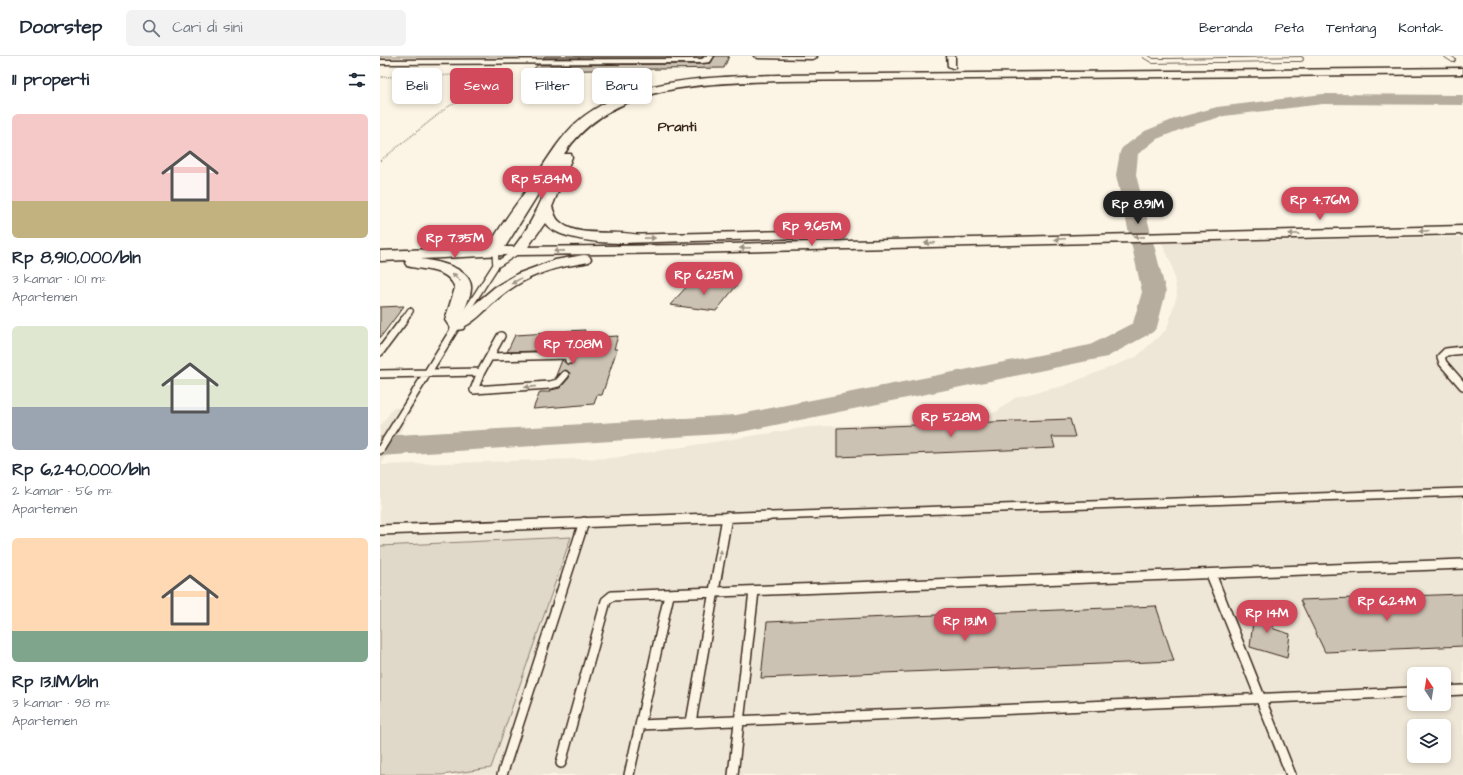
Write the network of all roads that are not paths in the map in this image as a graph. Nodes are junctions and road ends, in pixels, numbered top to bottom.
1 (457, 56) edge
2 (541, 56) edge
3 (813, 56) edge
4 (951, 56) edge
5 (1145, 56) edge
6 (1447, 56) edge
7 (709, 58) edge
8 (757, 58) edge
9 (1301, 59) dead end
10 (1454, 60) dead end
11 (380, 62) edge
12 (449, 62) junction
13 (534, 62) junction
14 (952, 66) dead end
15 (810, 67) dead end
16 (1463, 71) edge
17 (565, 145) junction
18 (545, 206) junction
19 (1463, 220) edge
20 (1463, 230) edge
21 (1175, 232) junction
22 (1098, 233) junction
23 (633, 238) junction
24 (522, 246) junction
25 (690, 249) junction
26 (380, 253) edge
27 (497, 253) junction
28 (410, 311) dead end
29 (457, 325) junction
30 (502, 336) dead end
31 (1463, 350) edge
32 (380, 352) edge
33 (490, 357) junction
34 (569, 360) dead end
35 (481, 372) junction
36 (428, 373) junction
37 (380, 374) edge
38 (565, 375) dead end
39 (1463, 386) edge
40 (380, 450) edge
41 (1463, 492) edge
42 (727, 517) junction
43 (584, 522) junction
44 (380, 530) edge
45 (1463, 564) edge
46 (1212, 574) junction
47 (754, 591) junction
48 (714, 593) junction
49 (669, 595) junction
50 (1463, 690) edge
51 (1451, 691) edge
52 (1407, 692) edge
53 (1260, 698) junction
54 (739, 720) junction
55 (691, 722) junction
56 (640, 725) junction
57 (561, 762) dead end
58 (502, 775) edge
59 (629, 775) edge
60 (733, 775) edge
61 (1291, 775) edge

1 - 12 street
2 - 13 street
3 - 8 street
3 - 15 street
4 - 14 street
5 - 9 lane
6 - 10 lane
7 - 13 street
11 - 12 street
12 - 13 street
16 - 17 main road
17 - 18 main road
17 - 27 main road
18 - 23 main road
18 - 24 main road
19 - 21 street
20 -> 21 street
21 - 22 street
23 -> 22 street
22 -> 25 street
23 - 24 street
25 -> 24 street
24 - 27 main road
25 -> 29 street
26 - 27 main road
29 -> 26 main road
27 - 29 lane
28 - 32 lane
29 - 36 lane
30 - 33 lane
31 - 39 lane
33 - 34 lane
33 - 35 lane
35 - 36 lane
38 -> 35 lane
36 - 37 lane
36 - 40 lane
41 - 42 lane
42 - 43 lane
48 -> 42 lane
43 - 44 lane
43 - 58 lane
45 - 46 lane
46 - 47 lane
46 - 53 lane
47 - 48 lane
47 - 54 lane
48 - 49 lane
48 - 55 lane
49 - 56 lane
49 - 57 lane
50 - 51 lane
52 - 53 lane
53 - 54 lane
53 - 61 lane
54 - 55 lane
54 - 60 lane
55 - 56 lane
56 - 59 lane

